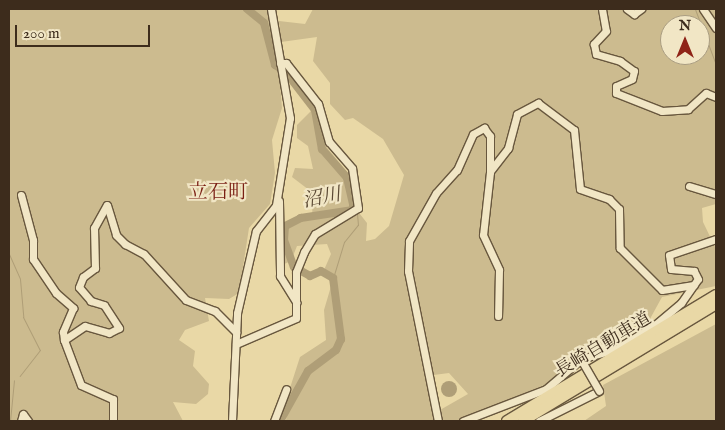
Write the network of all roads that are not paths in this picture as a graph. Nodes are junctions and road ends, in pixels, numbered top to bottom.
1 (271, 9) edge
2 (602, 9) edge
3 (627, 9) edge
4 (641, 9) edge
5 (703, 9) edge
6 (716, 28) edge
7 (280, 63) junction
8 (716, 97) edge
9 (490, 172) junction
10 (690, 186) dead end
11 (716, 194) edge
12 (21, 195) dead end
13 (278, 198) junction
14 (716, 239) edge
15 (694, 285) junction
16 (716, 295) edge
17 (296, 302) junction
18 (716, 304) edge
19 (498, 316) dead end
20 (236, 332) junction
21 (64, 340) junction
22 (236, 344) junction
23 (582, 361) junction
24 (286, 389) dead end
25 (21, 421) edge
26 (28, 421) edge
27 (113, 421) edge
28 (232, 421) edge
29 (274, 421) edge
30 (438, 421) edge
31 (463, 421) edge
32 (506, 421) edge
33 (523, 421) edge
34 (539, 421) edge

1 - 7 street
2 - 8 street
3 - 4 street
5 - 6 street
7 - 13 street
7 - 17 street
9 - 15 street
9 - 19 street
9 - 30 street
10 - 11 street
12 - 21 street
13 - 17 street
13 - 20 street
14 - 15 street
15 - 23 street
16 - 32 highway, 長崎自動車道
17 - 22 street
18 - 33 highway, 長崎自動車道
20 - 21 street
20 - 22 street
21 - 27 street
22 - 28 street
23 - 31 street
23 - 34 street, bridge
24 - 29 street
25 - 26 street

